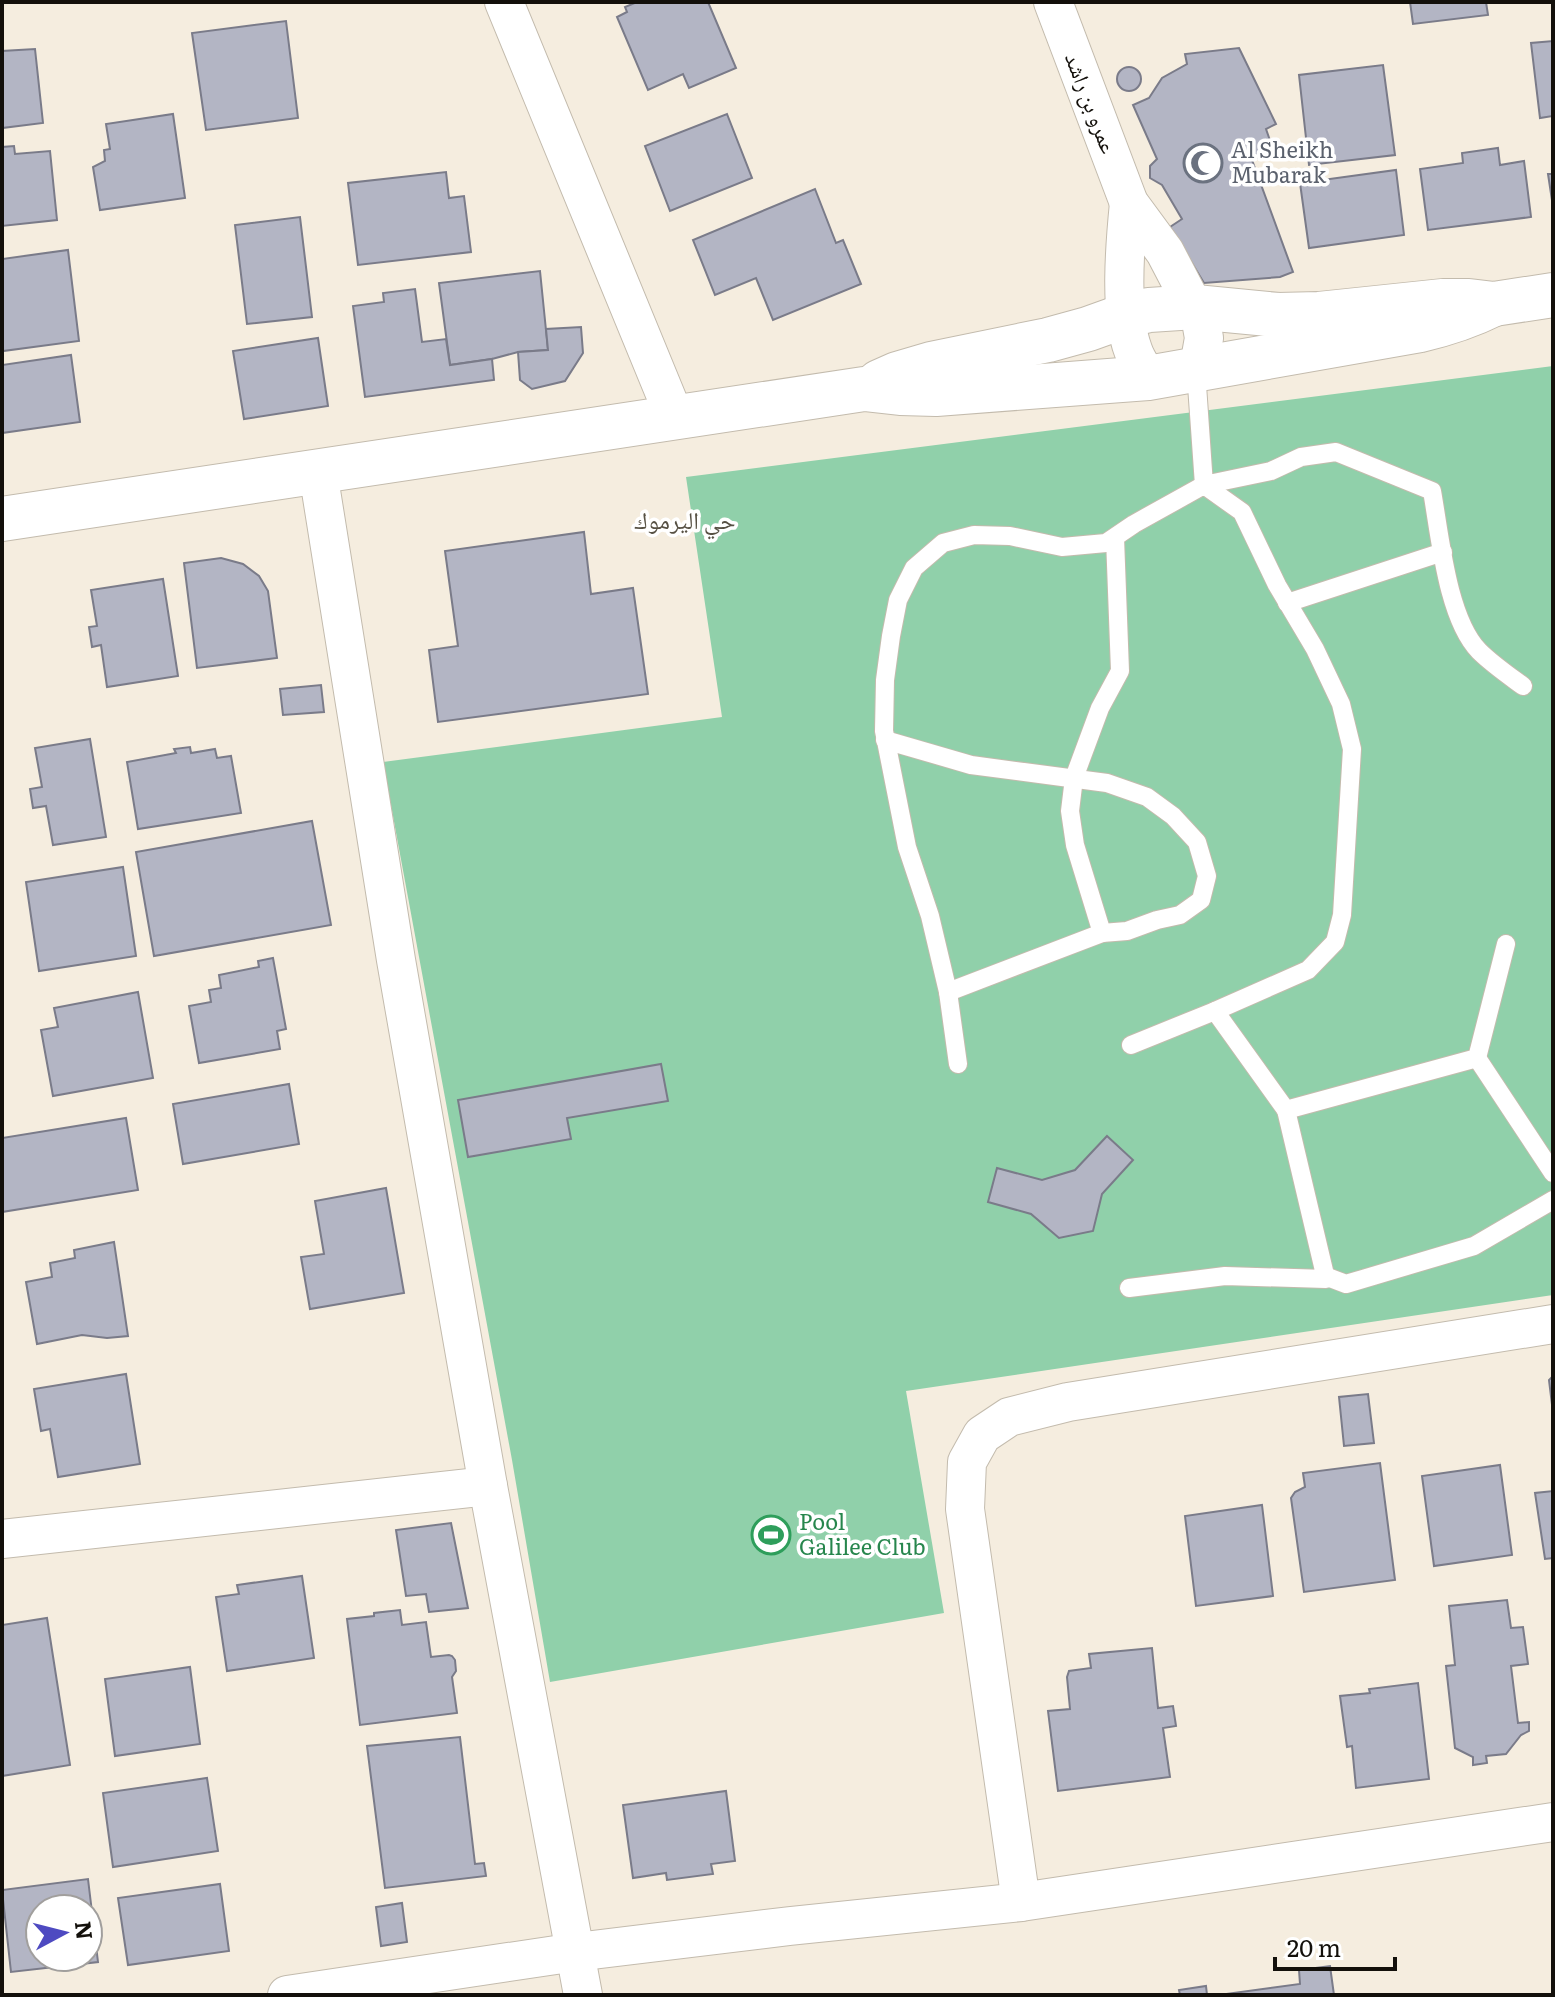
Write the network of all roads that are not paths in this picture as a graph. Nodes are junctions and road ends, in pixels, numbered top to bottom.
1 (504, 2) edge
2 (1053, 2) edge
3 (1129, 203) junction
4 (1553, 295) edge
5 (1494, 304) junction
6 (1195, 307) junction
7 (1127, 315) junction
8 (1196, 371) junction
9 (1148, 378) junction
10 (864, 389) junction
11 (675, 418) junction
12 (318, 472) junction
13 (1204, 485) junction
14 (2, 519) edge
15 (1115, 538) junction
16 (1443, 552) junction
17 (1287, 603) junction
18 (1523, 686) dead end
19 (885, 740) junction
20 (1074, 778) junction
21 (1102, 933) junction
22 (1506, 944) dead end
23 (948, 992) junction
24 (1215, 1011) junction
25 (1131, 1045) dead end
26 (1477, 1058) junction
27 (958, 1064) dead end
28 (1286, 1110) junction
29 (1553, 1173) edge
30 (1553, 1200) edge
31 (1325, 1276) junction
32 (1129, 1288) dead end
33 (1553, 1324) edge
34 (488, 1486) junction
35 (3, 1536) edge
36 (1553, 1822) edge
37 (1021, 1902) junction
38 (576, 1952) junction
39 (287, 1995) edge
40 (583, 1995) edge

1 - 11 street
2 - 3 street, عمرو بن راشد
3 - 6 street, عمرو بن راشد
3 - 7 street, عمرو بن راشد
4 - 5 street
5 - 6 street
5 - 8 street
6 - 7 street
6 - 8 street, عمرو بن راشد
7 - 9 street, عمرو بن راشد
7 - 10 street
8 - 9 street
8 - 13 lane
9 - 10 street
10 - 11 street
11 - 12 street
12 - 14 street
12 - 34 street
13 - 15 lane
13 - 16 lane
13 - 17 lane
15 - 19 lane
15 - 20 lane
16 - 17 lane
16 - 18 lane
17 - 24 lane
19 - 20 lane
19 - 23 lane
20 - 21 lane
20 - 21 lane
21 - 23 lane
22 - 26 lane
23 - 27 lane
24 - 25 lane
24 - 28 lane
26 - 28 lane
26 - 29 lane
28 - 31 lane
30 - 31 lane
31 - 32 lane
33 - 37 street
34 - 35 street
34 - 38 street
36 - 37 street
37 - 38 street
38 - 39 street
38 - 40 street

